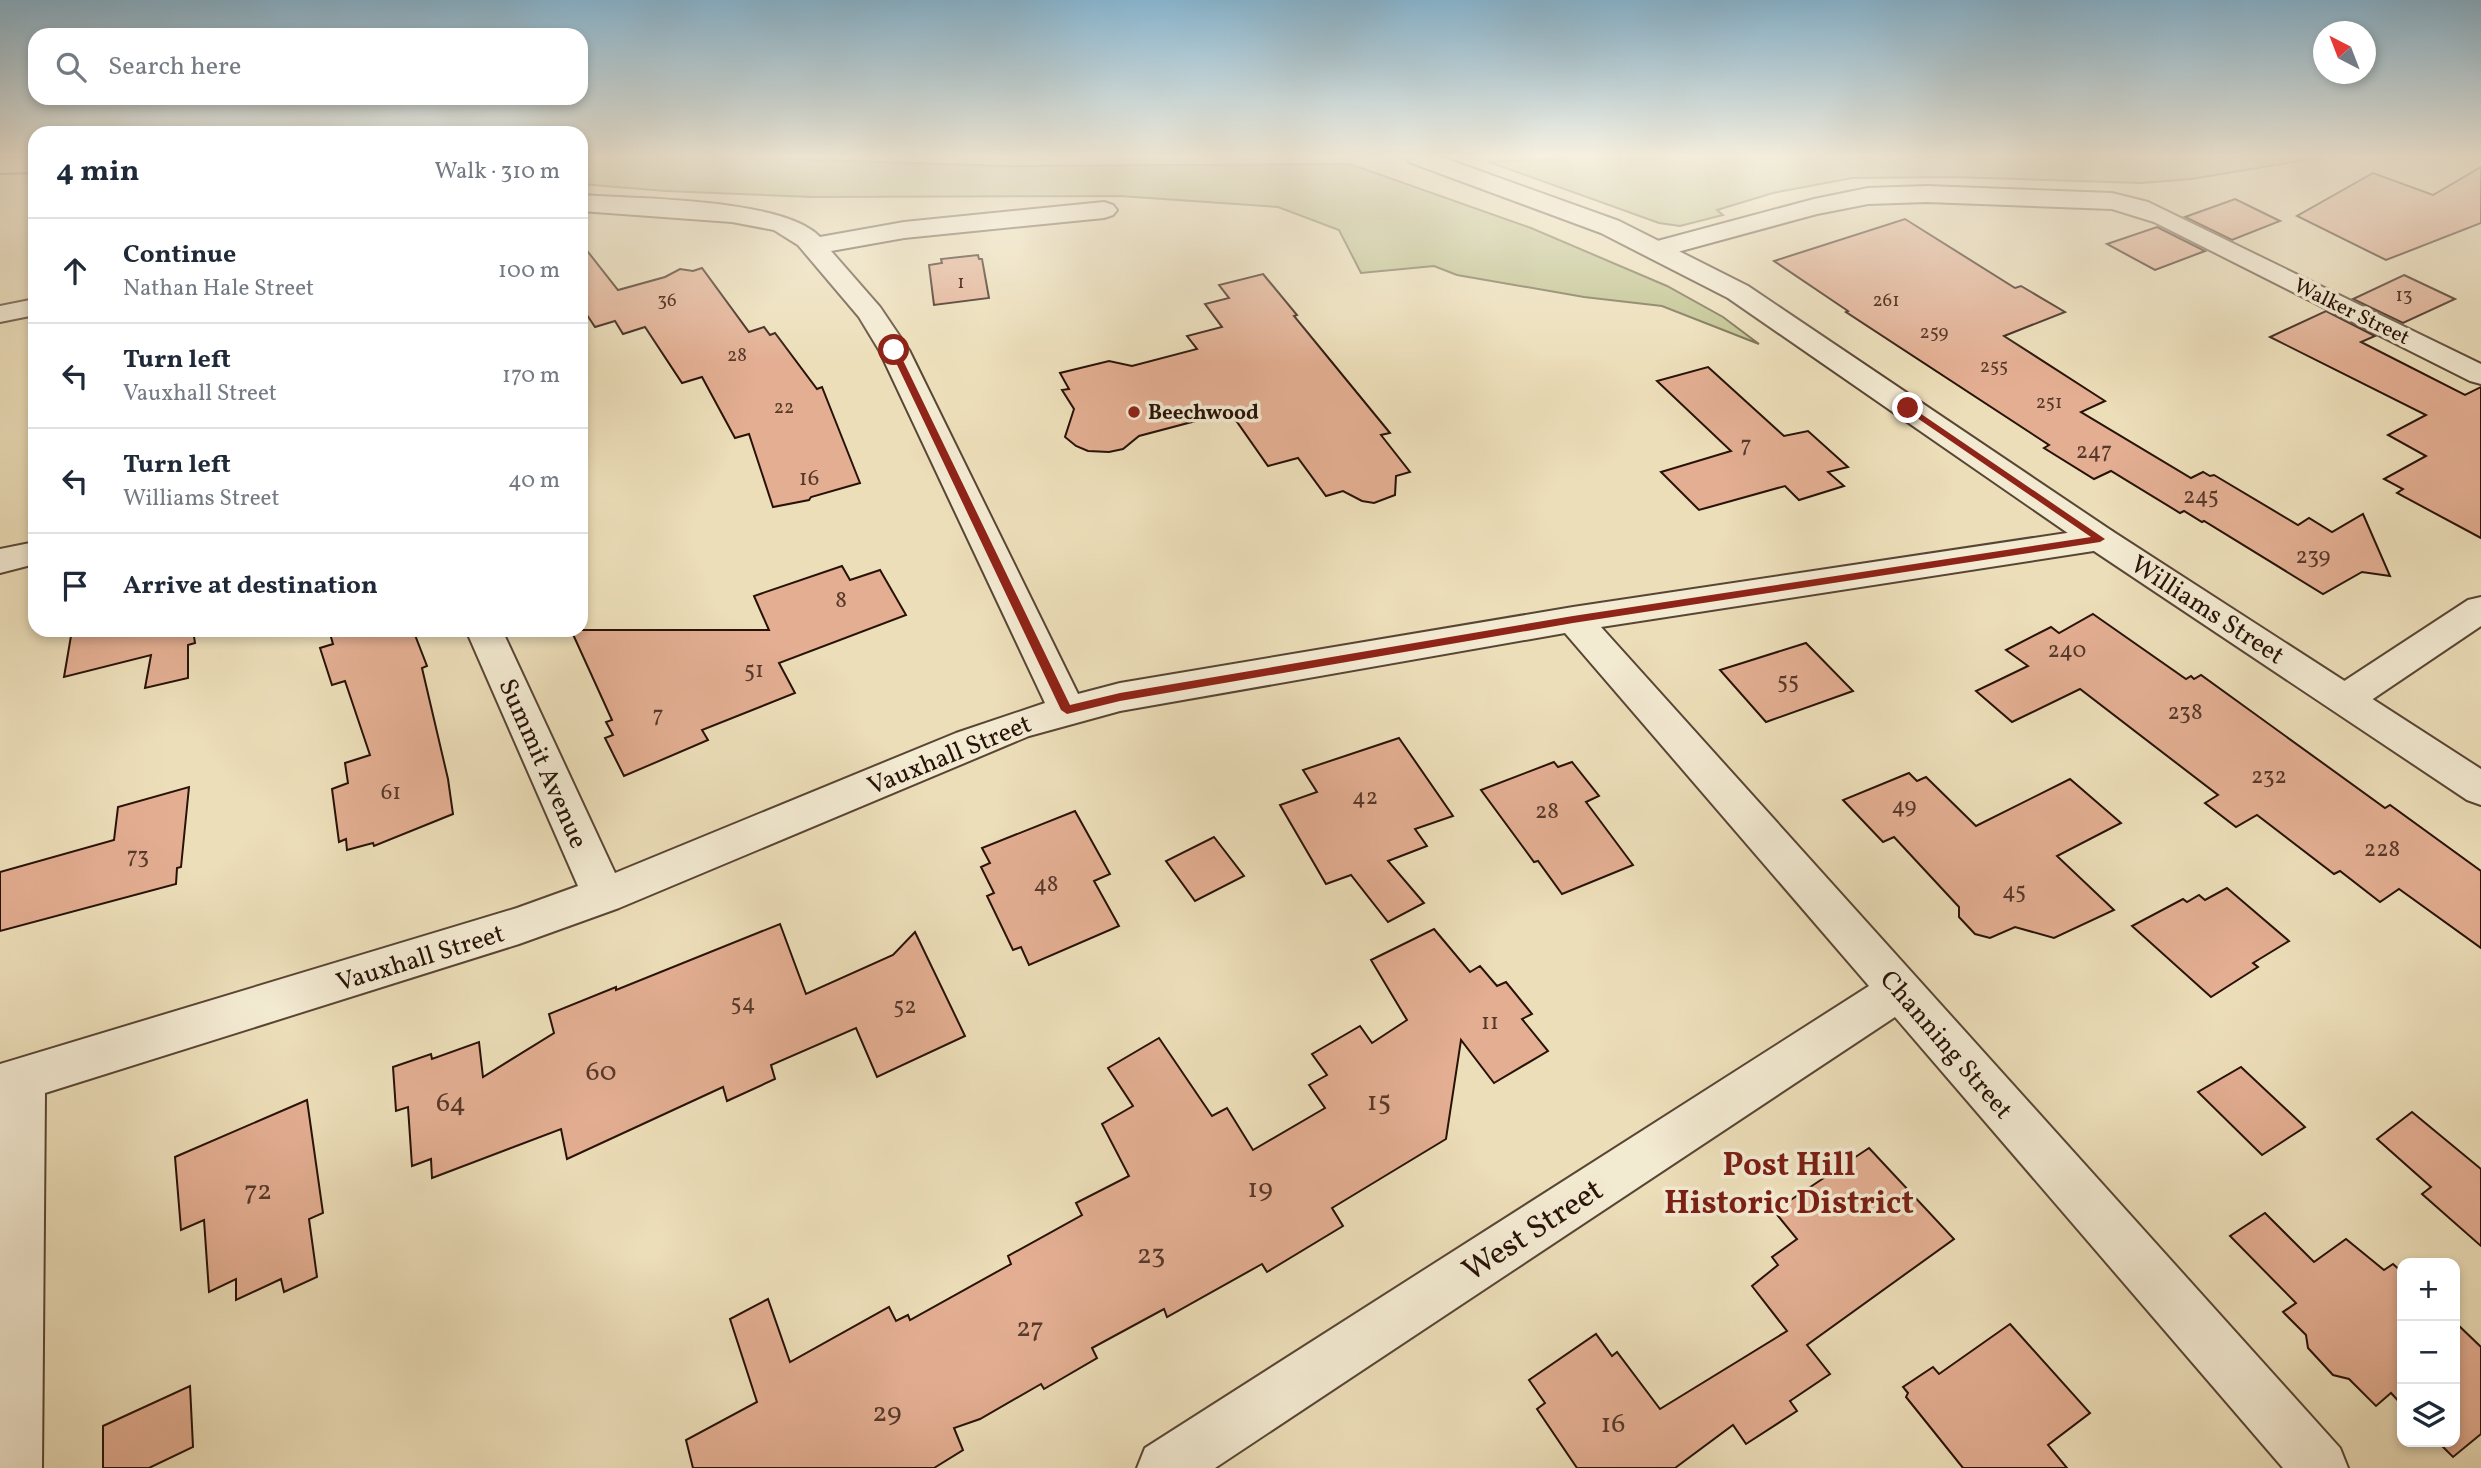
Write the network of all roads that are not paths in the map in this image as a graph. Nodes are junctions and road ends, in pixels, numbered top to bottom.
1 (784, 226) edge
2 (947, 226) edge
3 (1605, 226) edge
4 (1746, 226) edge
5 (2179, 226) edge
6 (814, 246) junction
7 (1659, 249) junction
8 (28, 308) edge
9 (0, 314) edge
10 (2481, 375) edge
11 (2100, 539) junction
12 (28, 555) edge
13 (0, 561) edge
14 (2481, 609) edge
15 (1573, 620) junction
16 (487, 637) edge
17 (2345, 699) junction
18 (1067, 710) junction
19 (2481, 789) edge
20 (604, 896) junction
21 (1900, 990) junction
22 (11, 1083) edge
23 (14, 1468) edge
24 (1166, 1468) edge
25 (2320, 1468) edge

1 - 6 street
2 - 6 street
3 - 7 street, Williams Street
4 - 7 street, Walker Street
5 - 10 street, Walker Street
6 - 18 street
7 - 11 street, Williams Street
8 - 9 street
11 - 15 street, Vauxhall Street
11 - 17 street, Williams Street
12 - 13 street
14 - 17 street
15 - 18 street, Vauxhall Street
15 - 21 street, Channing Street
16 - 20 street, Summit Avenue
17 - 19 street, Williams Street
18 - 20 street, Vauxhall Street
20 - 22 street, Vauxhall Street
21 - 24 street, West Street
21 - 25 street, Channing Street
22 - 23 street

